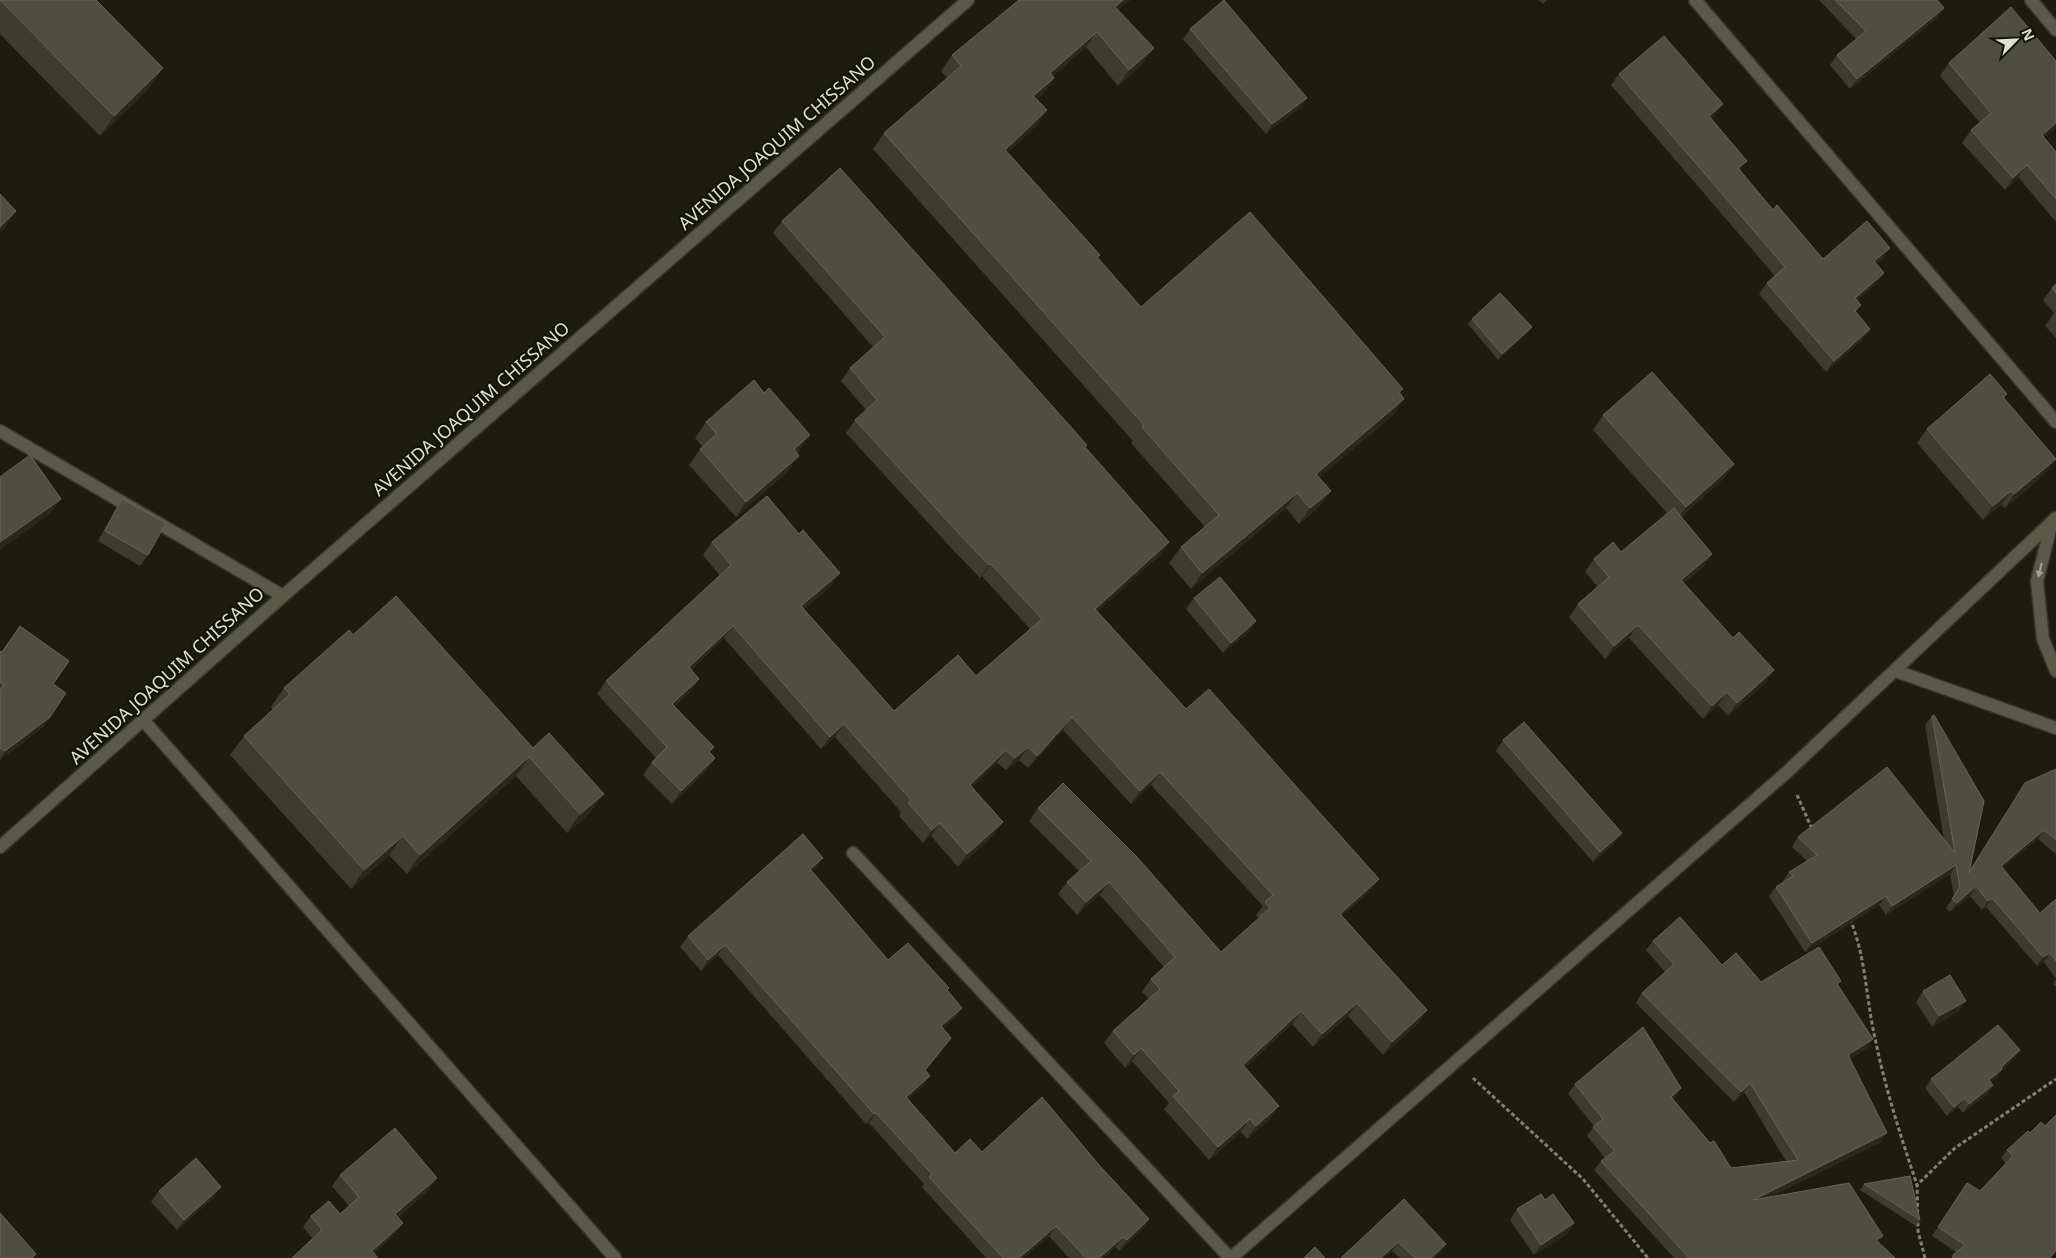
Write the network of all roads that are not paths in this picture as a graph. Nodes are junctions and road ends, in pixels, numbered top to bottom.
1 (968, 0) edge
2 (1695, 0) edge
3 (2031, 0) edge
4 (2056, 30) edge
5 (2056, 422) edge
6 (0, 431) edge
7 (2054, 520) edge
8 (283, 596) junction
9 (1896, 671) junction
10 (2056, 671) edge
11 (144, 721) junction
12 (2056, 728) edge
13 (0, 846) edge
14 (853, 852) dead end
15 (616, 1258) edge
16 (1230, 1258) edge

1 - 8 street, AVENIDA JOAQUIM CHISSANO
2 - 5 street
3 - 4 street
6 - 8 street
7 - 9 street
7 -> 10 street
8 - 11 street, AVENIDA JOAQUIM CHISSANO
9 - 12 street
9 - 16 street
11 - 13 street, AVENIDA JOAQUIM CHISSANO
11 - 15 street
14 - 16 street

